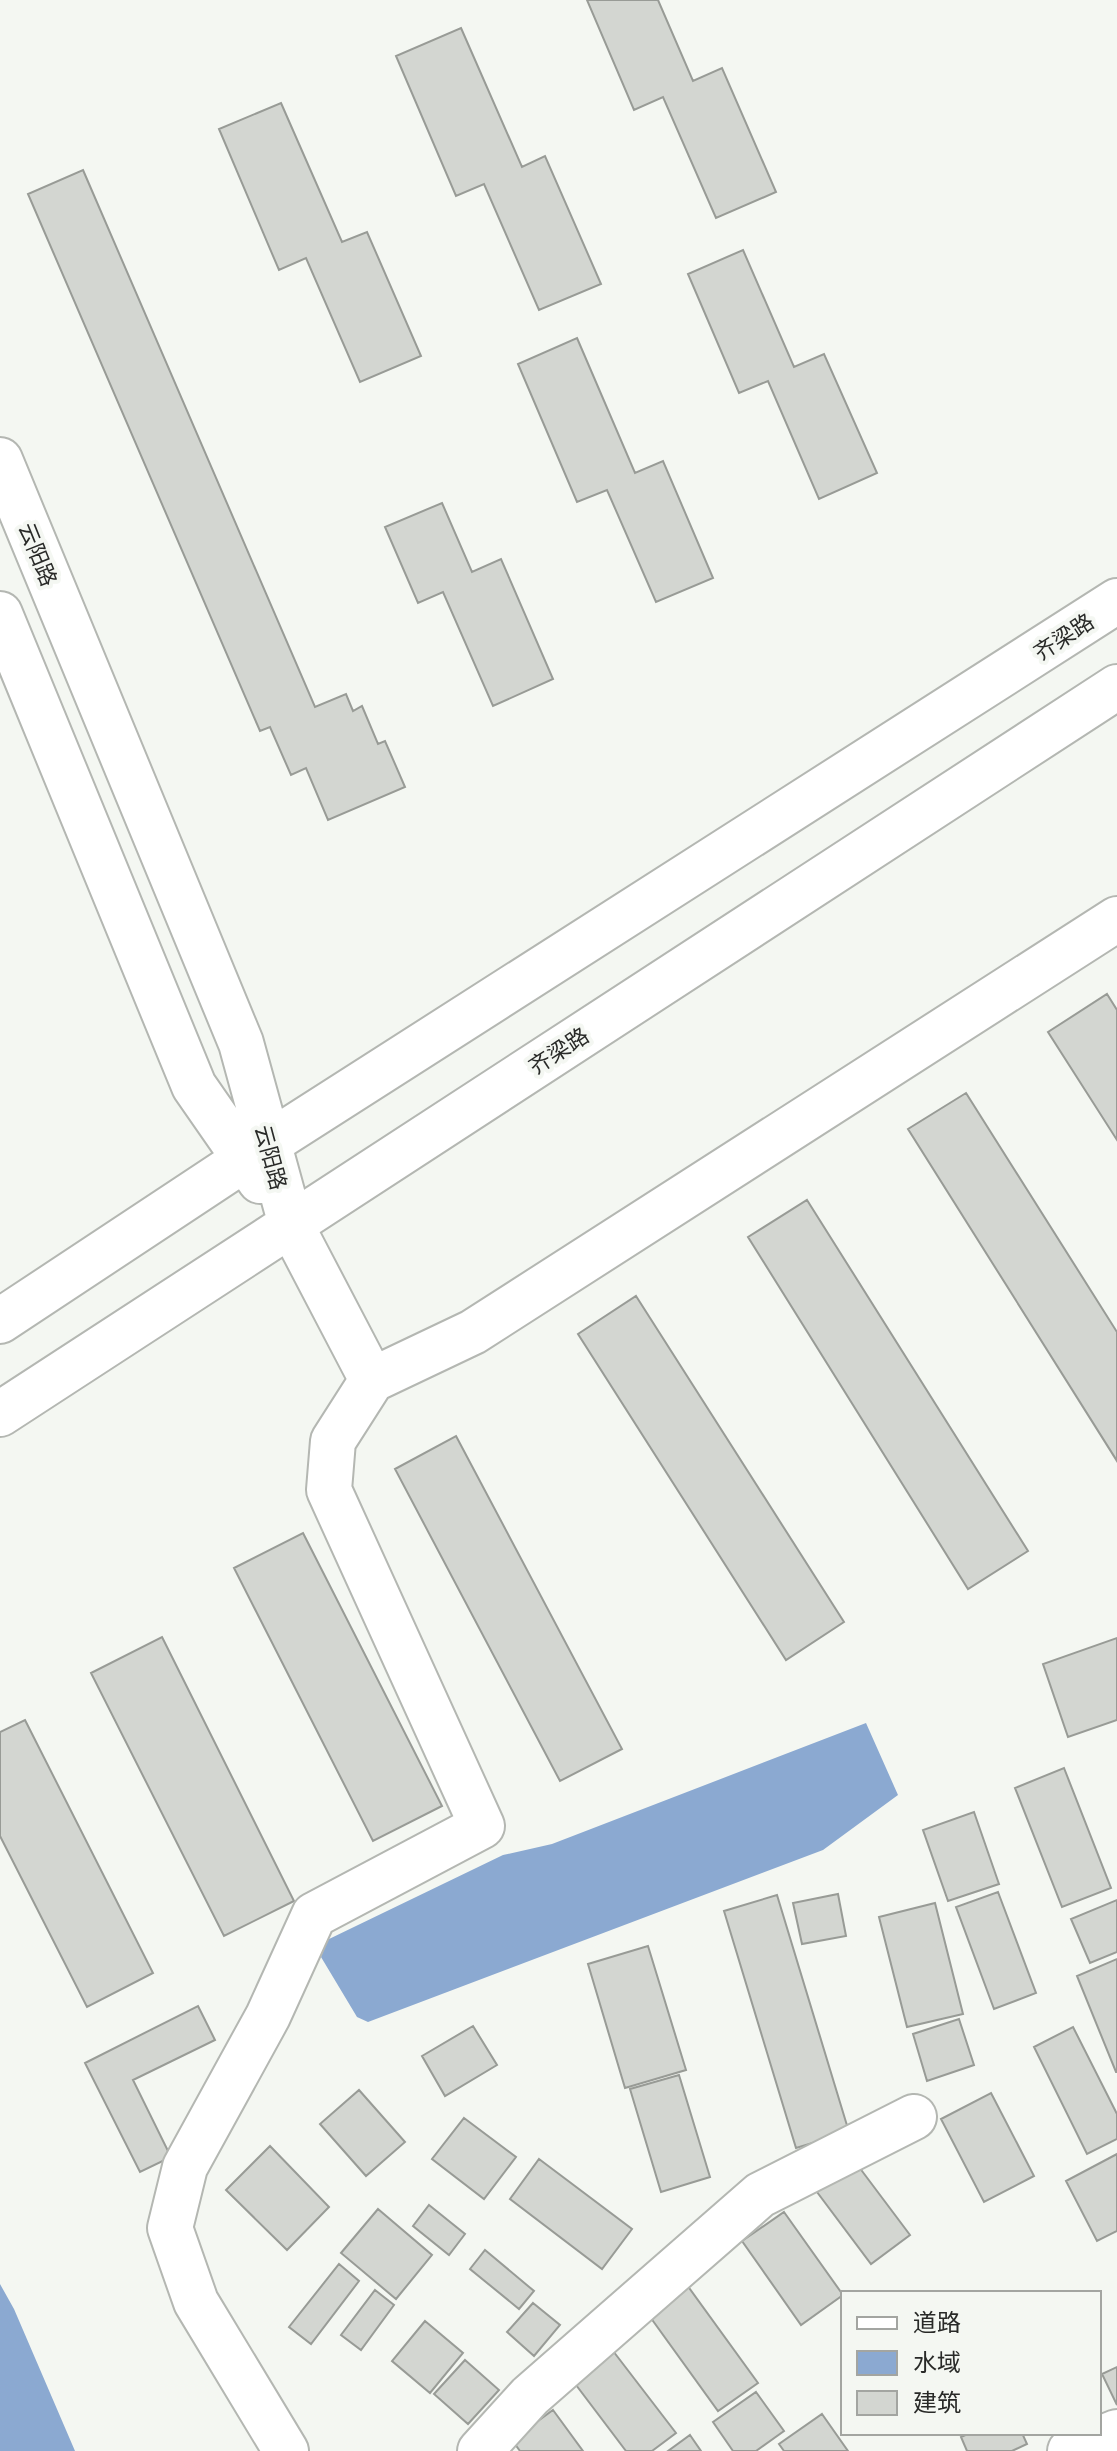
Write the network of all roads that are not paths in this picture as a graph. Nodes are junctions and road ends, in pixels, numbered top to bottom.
1 (0, 460) edge
2 (1117, 601) edge
3 (0, 614) edge
4 (1117, 687) edge
5 (1117, 919) edge
6 (257, 1151) junction
7 (291, 1225) junction
8 (0, 1321) edge
9 (372, 1380) junction
10 (0, 1414) edge
11 (914, 2117) dead end
12 (1117, 2432) edge
13 (286, 2451) edge
14 (480, 2451) edge
15 (1070, 2451) edge

1 - 6 street, 云阳路
2 - 6 street, 齐梁路
3 - 6 street, 云阳路
4 - 7 street, 齐梁路
5 - 9 street
6 - 7 street, 云阳路
6 - 8 street, 齐梁路
7 - 9 street, 云阳路
7 - 10 street, 齐梁路
9 - 13 street
11 - 14 street
12 - 15 street

